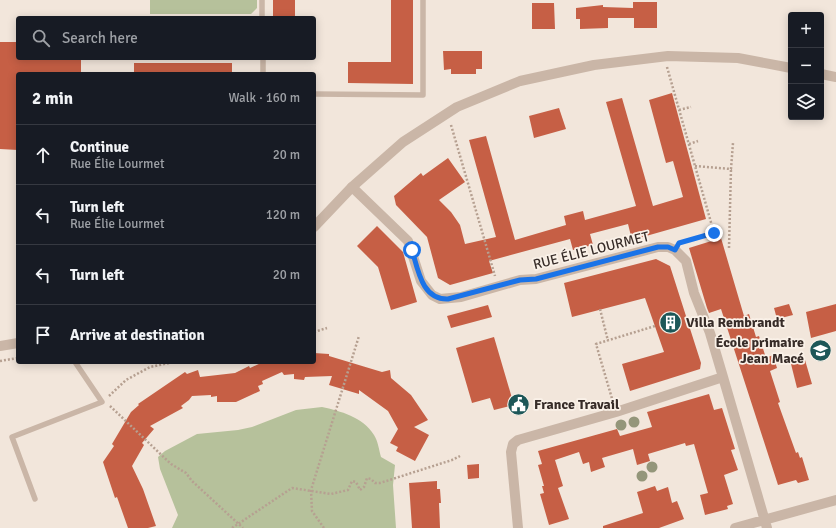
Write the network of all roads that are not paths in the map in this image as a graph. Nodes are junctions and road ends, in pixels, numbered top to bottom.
1 (262, 0) edge
2 (423, 0) edge
3 (262, 16) edge
4 (262, 60) edge
5 (788, 67) edge
6 (263, 72) edge
7 (824, 75) edge
8 (836, 77) edge
9 (316, 94) edge
10 (352, 186) junction
11 (316, 225) edge
12 (16, 343) edge
13 (0, 346) edge
14 (76, 364) edge
15 (724, 377) junction
16 (35, 499) dead end
17 (836, 500) edge
18 (766, 524) edge
19 (518, 528) edge
20 (734, 528) edge

1 - 3 lane
2 - 9 lane
4 - 6 lane
5 - 10 street
7 - 8 street
10 - 11 street
10 - 15 street, RUE ÉLIE LOURMET
12 - 13 street
14 - 16 lane
15 - 18 street
15 - 19 street
17 - 18 street
18 - 20 street

